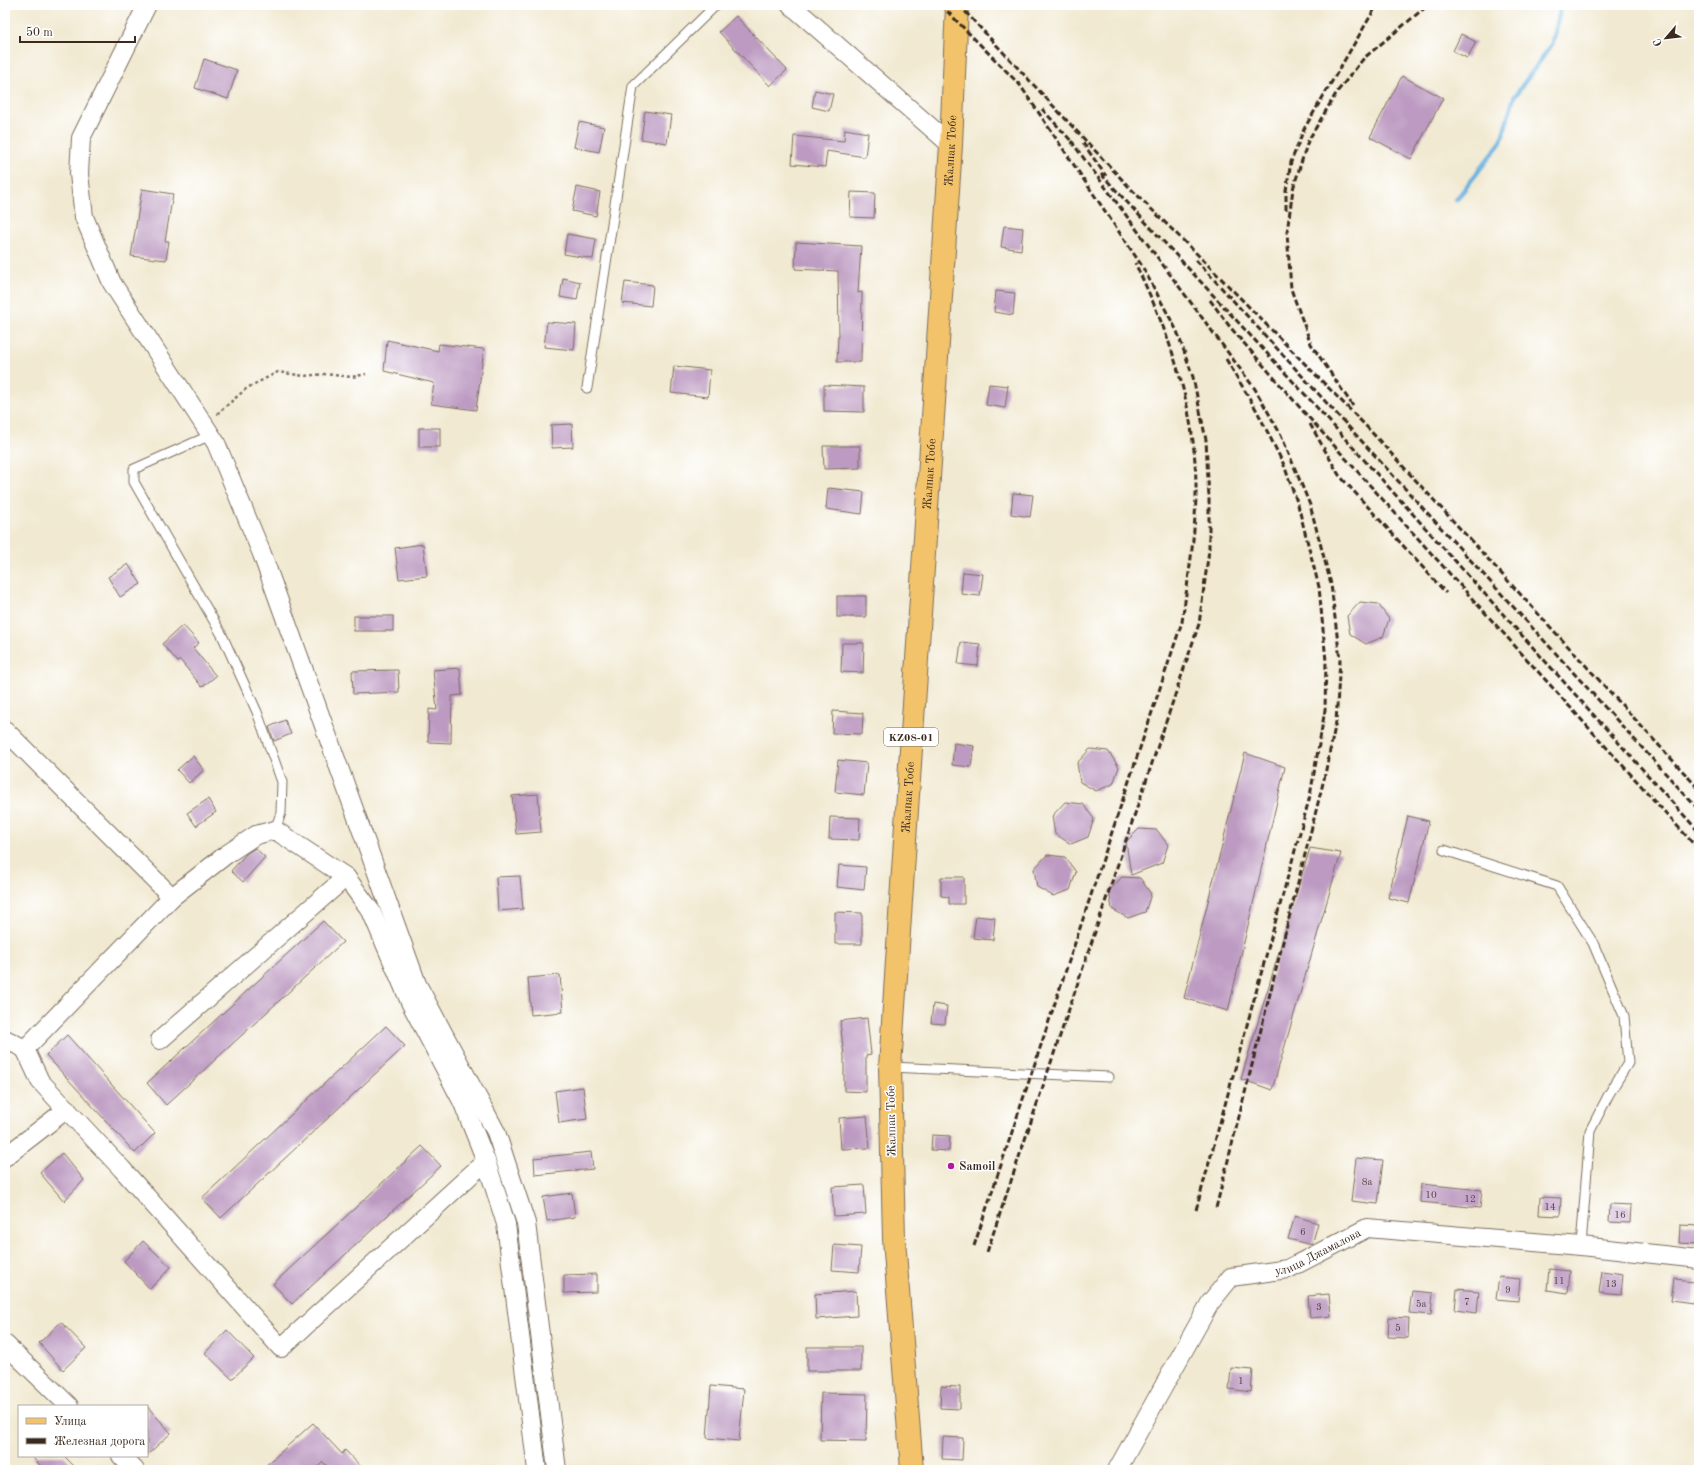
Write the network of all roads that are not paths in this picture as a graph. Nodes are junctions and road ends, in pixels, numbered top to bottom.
1 (147, 5) edge
2 (716, 5) edge
3 (791, 5) edge
4 (957, 5) edge
5 (952, 144) junction
6 (587, 388) dead end
7 (208, 430) junction
8 (5, 730) edge
9 (274, 830) junction
10 (1444, 850) dead end
11 (346, 877) junction
12 (172, 897) junction
13 (5, 1039) edge
14 (160, 1040) dead end
15 (26, 1049) junction
16 (890, 1067) junction
17 (1109, 1077) dead end
18 (67, 1109) junction
19 (5, 1157) edge
20 (486, 1161) junction
21 (1581, 1246) junction
22 (1699, 1259) edge
23 (5, 1344) edge
24 (68, 1405) edge
25 (122, 1457) edge
26 (135, 1470) edge
27 (537, 1470) edge
28 (557, 1470) edge
29 (912, 1470) edge
30 (1116, 1470) edge

1 - 7 street
2 - 6 lane
3 - 5 street
4 - 5 main road, Жалпак Тобе / KZ08-01
5 - 16 main road, Жалпак Тобе / KZ08-01
7 - 9 lane
7 - 28 street
8 - 12 street
9 - 11 street
9 - 12 street
10 - 21 lane
11 - 14 street
11 - 20 street
12 - 15 street
13 - 15 street
15 - 18 street
16 - 17 lane
16 - 29 main road, Жалпак Тобе / KZ08-01
18 - 19 street
18 - 20 street
20 - 27 street
21 - 22 street, улица Джамалова
21 - 30 street, улица Джамалова
23 - 24 street
25 - 26 street

